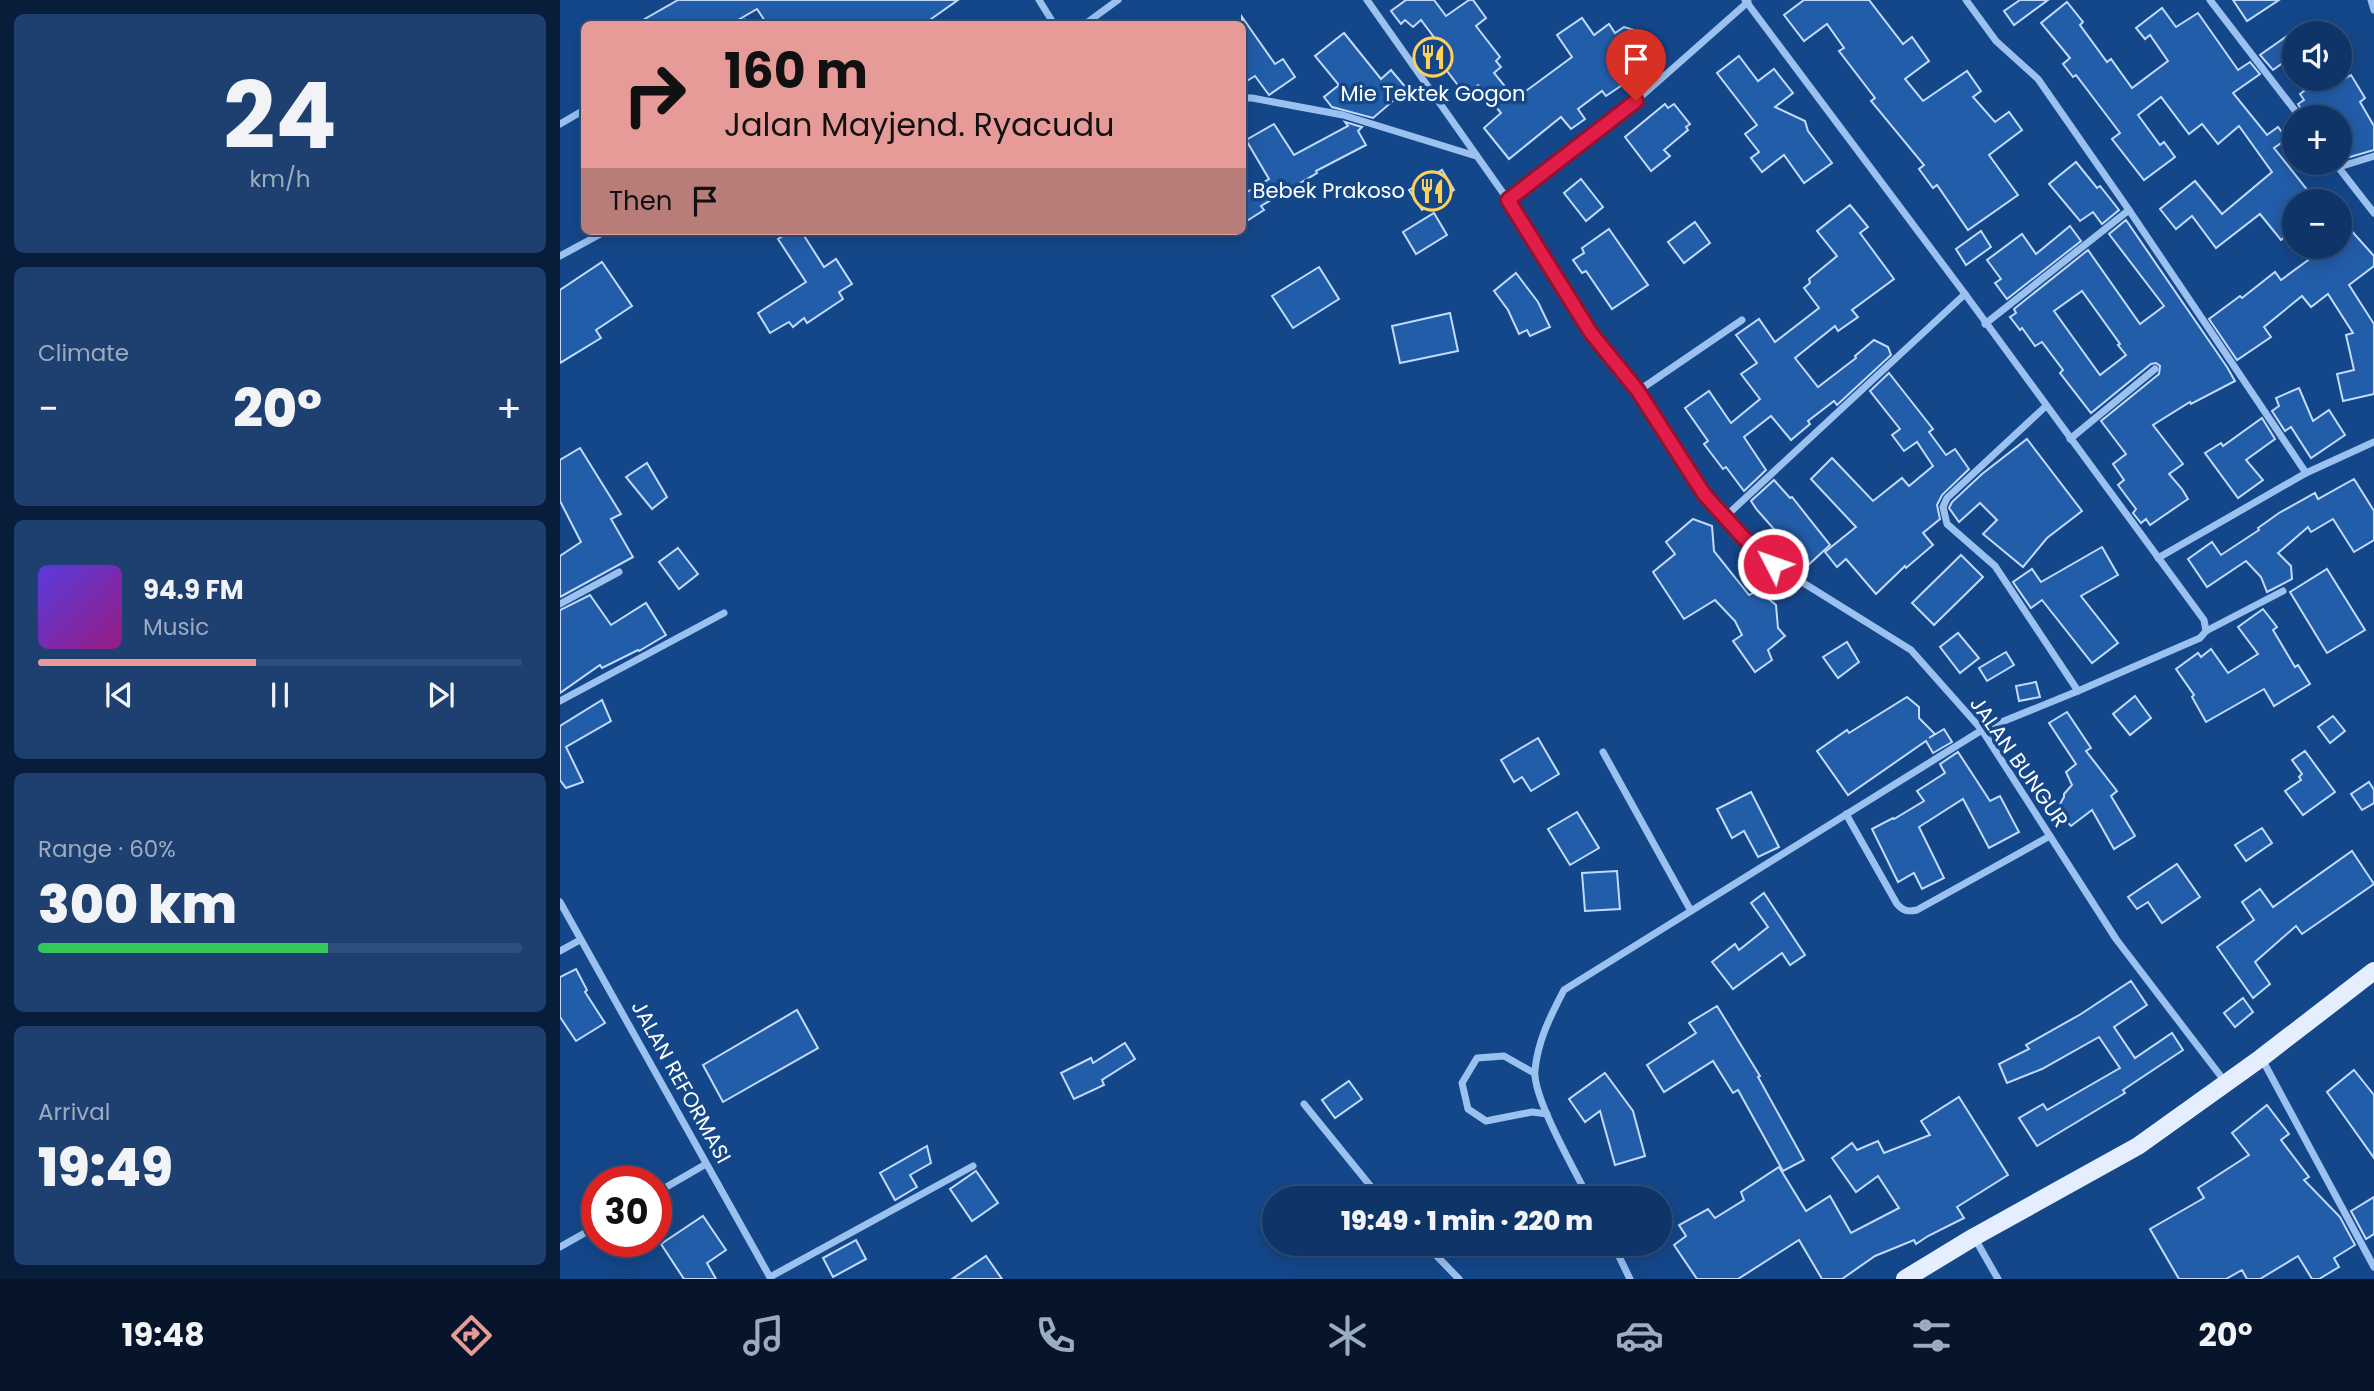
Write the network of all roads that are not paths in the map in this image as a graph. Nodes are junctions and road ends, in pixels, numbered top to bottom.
1 (1039, 0) edge
2 (1118, 0) edge
3 (1367, 0) edge
4 (1966, 0) edge
5 (2210, 0) edge
6 (2371, 0) edge
7 (1747, 1) edge
8 (2374, 10) edge
9 (1049, 21) edge
10 (1089, 21) edge
11 (1246, 99) edge
12 (2292, 105) edge
13 (581, 112) edge
14 (560, 124) edge
15 (1477, 156) junction
16 (2374, 156) edge
17 (2352, 161) edge
18 (2345, 175) edge
19 (1508, 200) junction
20 (2129, 210) junction
21 (2374, 213) edge
22 (599, 235) edge
23 (560, 256) edge
24 (1965, 294) junction
25 (1742, 320) dead end
26 (1985, 324) junction
27 (2155, 369) dead end
28 (1638, 391) junction
29 (2046, 406) junction
30 (2070, 439) junction
31 (2374, 442) edge
32 (2306, 473) junction
33 (1724, 517) junction
34 (2158, 558) junction
35 (619, 572) dead end
36 (2283, 591) dead end
37 (560, 604) edge
38 (724, 613) dead end
39 (2206, 631) junction
40 (2078, 691) junction
41 (560, 701) edge
42 (1982, 730) junction
43 (1603, 752) dead end
44 (1846, 814) junction
45 (2050, 836) junction
46 (560, 902) edge
47 (1691, 911) junction
48 (580, 940) junction
49 (560, 951) edge
50 (2374, 971) edge
51 (2261, 1058) junction
52 (1534, 1073) junction
53 (2227, 1083) junction
54 (1304, 1104) dead end
55 (1547, 1114) junction
56 (706, 1164) junction
57 (973, 1166) dead end
58 (672, 1183) edge
59 (1370, 1186) edge
60 (1583, 1186) edge
61 (581, 1235) edge
62 (1974, 1237) junction
63 (560, 1247) edge
64 (1437, 1256) edge
65 (1619, 1256) edge
66 (2374, 1267) edge
67 (771, 1278) edge
68 (1459, 1279) edge
69 (1630, 1279) edge
70 (1905, 1279) edge
71 (1998, 1279) edge

1 - 9 street
2 - 10 street
3 - 15 street, JALAN BUNGUR
4 - 20 street
5 - 12 street
6 - 8 street
7 - 19 street
7 - 24 street
11 - 15 street
13 - 14 street
15 - 19 street, JALAN BUNGUR
16 - 17 street
18 - 21 street
19 - 28 street, JALAN BUNGUR
20 - 26 street
20 - 32 street
22 - 23 street
24 - 26 street
24 - 33 street
25 - 28 street
26 - 29 street
27 - 30 street
28 - 33 street, JALAN BUNGUR
29 - 30 street
29 - 40 street
30 - 34 street
31 - 32 street
32 - 34 street
33 - 42 street, JALAN BUNGUR
34 - 39 street
35 - 37 street
36 - 39 street
38 - 41 street
39 - 40 street
40 - 42 street
42 - 44 street
42 - 45 street, JALAN BUNGUR
43 - 47 street
44 - 45 street
44 - 47 street
45 - 53 street, JALAN BUNGUR
46 - 48 street, JALAN REFORMASI
47 - 52 street
48 - 49 street
48 - 56 street, JALAN REFORMASI
50 - 51 main road
51 - 53 main road
51 - 66 street
52 - 55 street
52 - 55 street
53 - 62 main road
54 - 59 street
55 - 60 street
56 - 58 street
56 - 67 street, JALAN REFORMASI
57 - 67 street
61 - 63 street
62 - 70 main road
62 - 71 street
64 - 68 street
65 - 69 street

